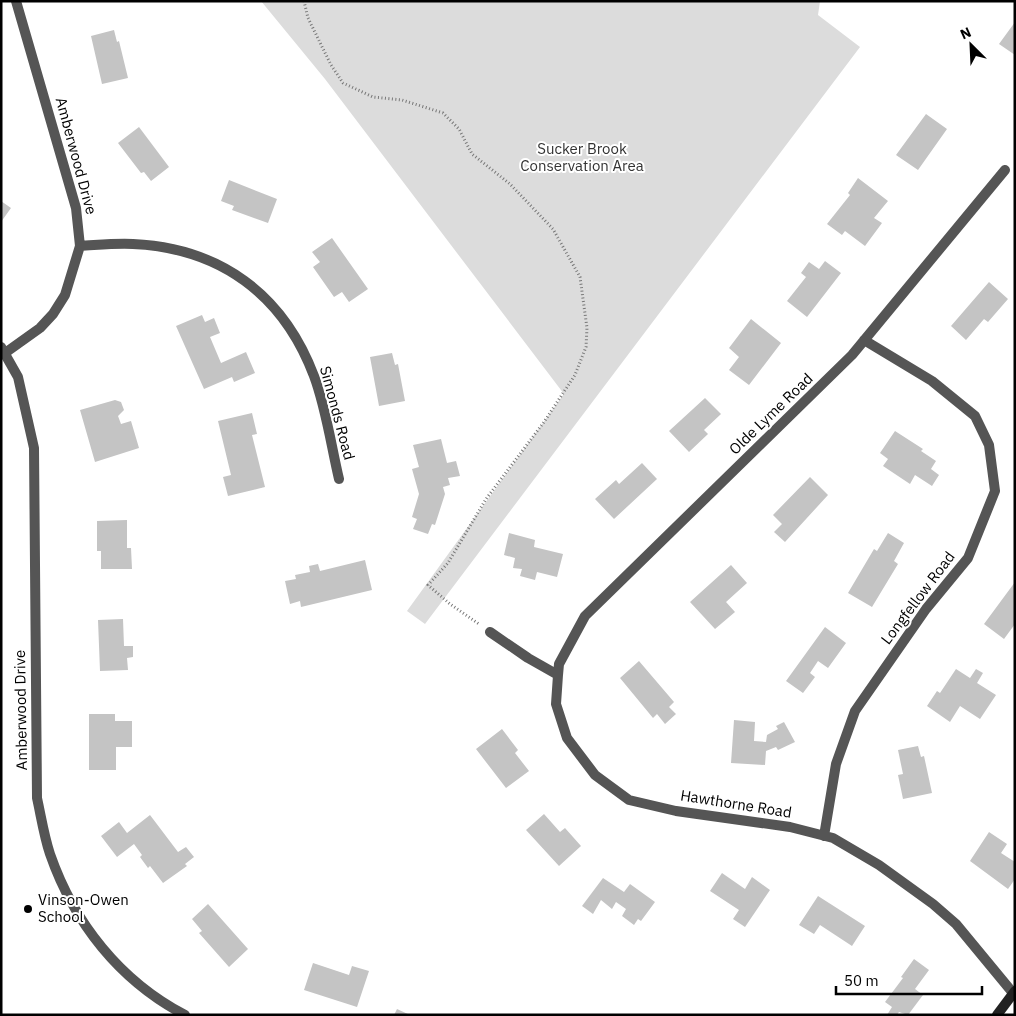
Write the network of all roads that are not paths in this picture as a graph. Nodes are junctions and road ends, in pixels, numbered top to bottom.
1 (16, 1) edge
2 (1005, 170) dead end
3 (80, 246) junction
4 (864, 340) junction
5 (3, 350) edge
6 (339, 479) dead end
7 (490, 632) road end
8 (558, 675) junction
9 (824, 836) junction
10 (1014, 992) edge
11 (185, 1015) edge
12 (997, 1015) edge

1 - 3 street, Amberwood Drive
2 - 4 street, Olde Lyme Road
3 - 5 street, Amberwood Drive
3 - 6 street, Simonds Road
4 - 8 street, Olde Lyme Road
4 - 9 street, Longfellow Road
5 - 11 street, Amberwood Drive
7 - 8 street
8 - 9 street, Hawthorne Road
9 - 10 street, Hawthorne Road
10 - 12 street

